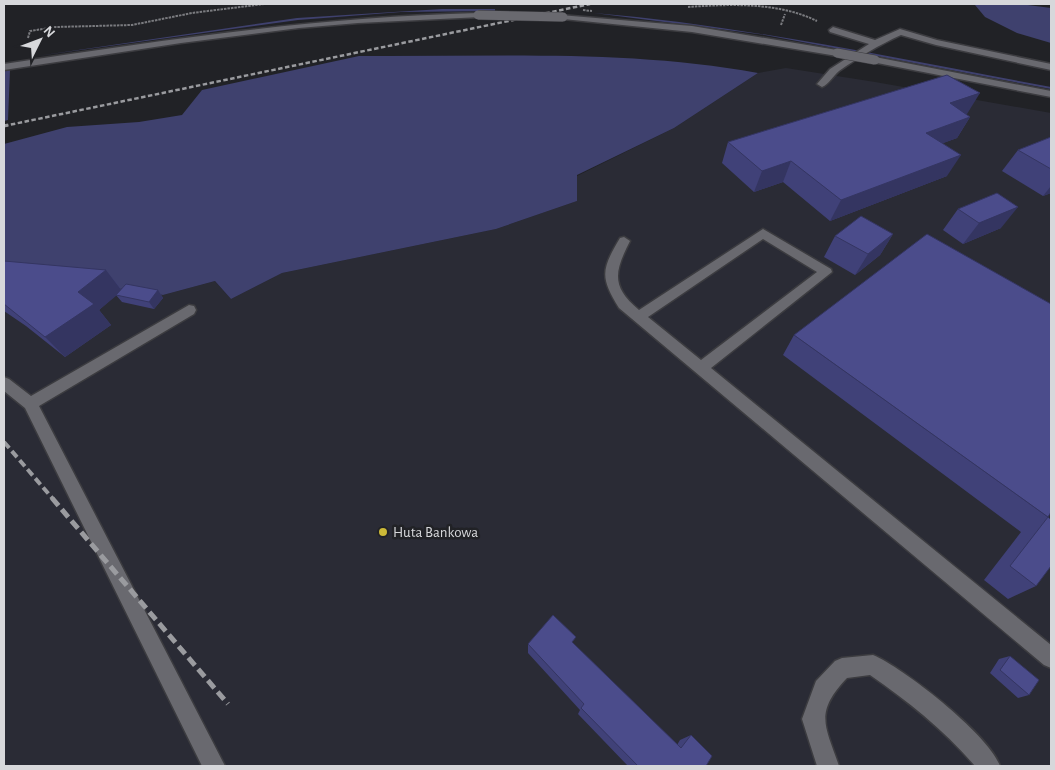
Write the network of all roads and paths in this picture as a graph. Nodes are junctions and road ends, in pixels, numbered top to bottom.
1 (264, 4) edge
2 (681, 8) dead end
3 (833, 30) joint
4 (28, 38) dead end
5 (876, 43) junction
6 (4, 67) edge
7 (1051, 67) edge
8 (822, 84) dead end
9 (1051, 94) edge
10 (624, 241) dead end
11 (189, 310) dead end
12 (639, 317) junction
13 (702, 368) junction
14 (4, 383) edge
15 (30, 404) junction
16 (1051, 658) edge
17 (214, 766) edge
18 (828, 766) edge
19 (990, 766) edge

1 - 4 path
2 - 3 path
3 - 5 street
5 - 7 street
5 - 8 street
6 - 9 street, bridge
10 - 12 street
11 - 15 street
12 - 13 street
12 - 13 street
13 - 16 street
14 - 15 street
15 - 17 street
18 - 19 street

